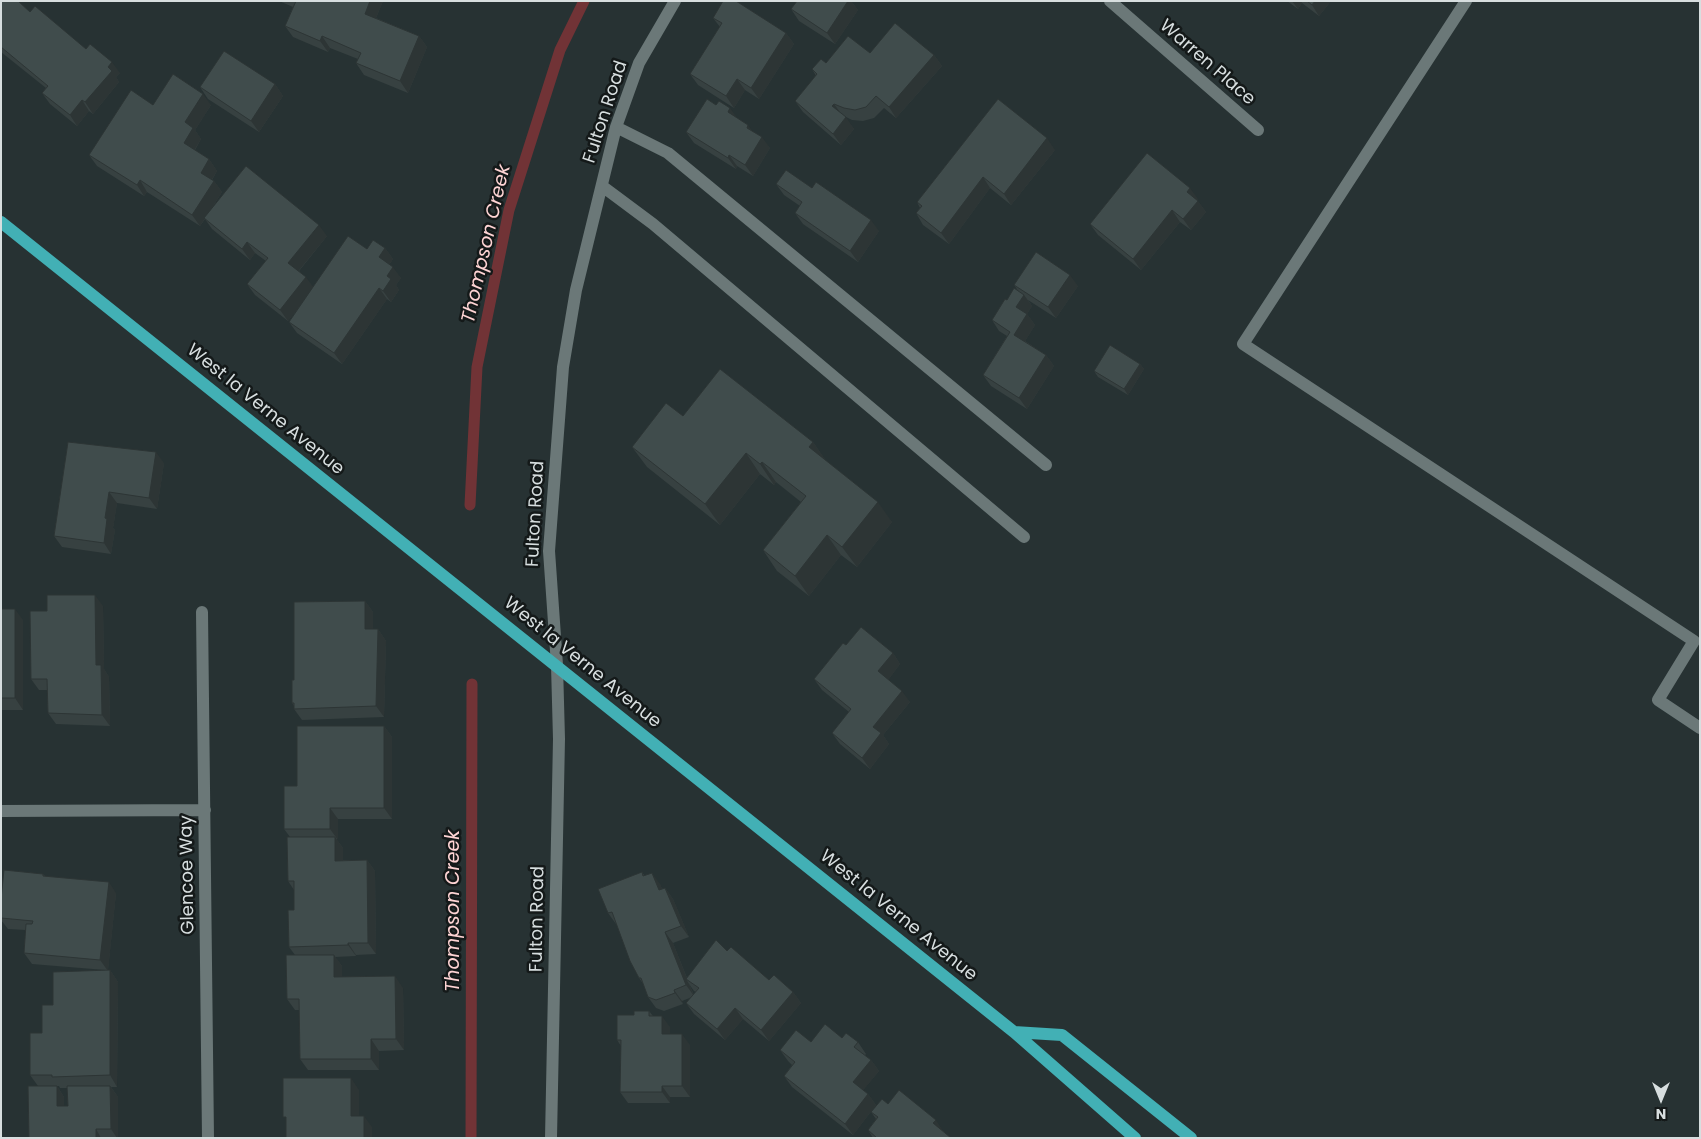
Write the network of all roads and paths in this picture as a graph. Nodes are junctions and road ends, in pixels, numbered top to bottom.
1 (675, 1) edge
2 (1110, 1) edge
3 (1466, 1) edge
4 (616, 128) junction
5 (1258, 130) dead end
6 (602, 186) junction
7 (1, 222) edge
8 (1046, 465) dead end
9 (1024, 537) dead end
10 (202, 612) dead end
11 (1698, 639) edge
12 (557, 665) junction
13 (1700, 728) edge
14 (205, 810) junction
15 (1, 811) edge
16 (1014, 1032) junction
17 (208, 1138) edge
18 (551, 1138) edge
19 (1135, 1138) edge
20 (1191, 1138) edge

1 - 4 street, Fulton Road
2 - 5 street, Warren Place
3 - 11 street
4 - 6 street, Fulton Road
4 - 8 street
6 - 9 street
6 - 12 street, Fulton Road
7 - 12 main road, West la Verne Avenue
10 - 14 street, Glencoe Way
11 - 13 street
12 - 16 main road, West la Verne Avenue
12 - 18 street, Fulton Road
14 - 15 street
14 - 17 street, Glencoe Way
16 - 19 main road, West la Verne Avenue
16 - 20 main road

